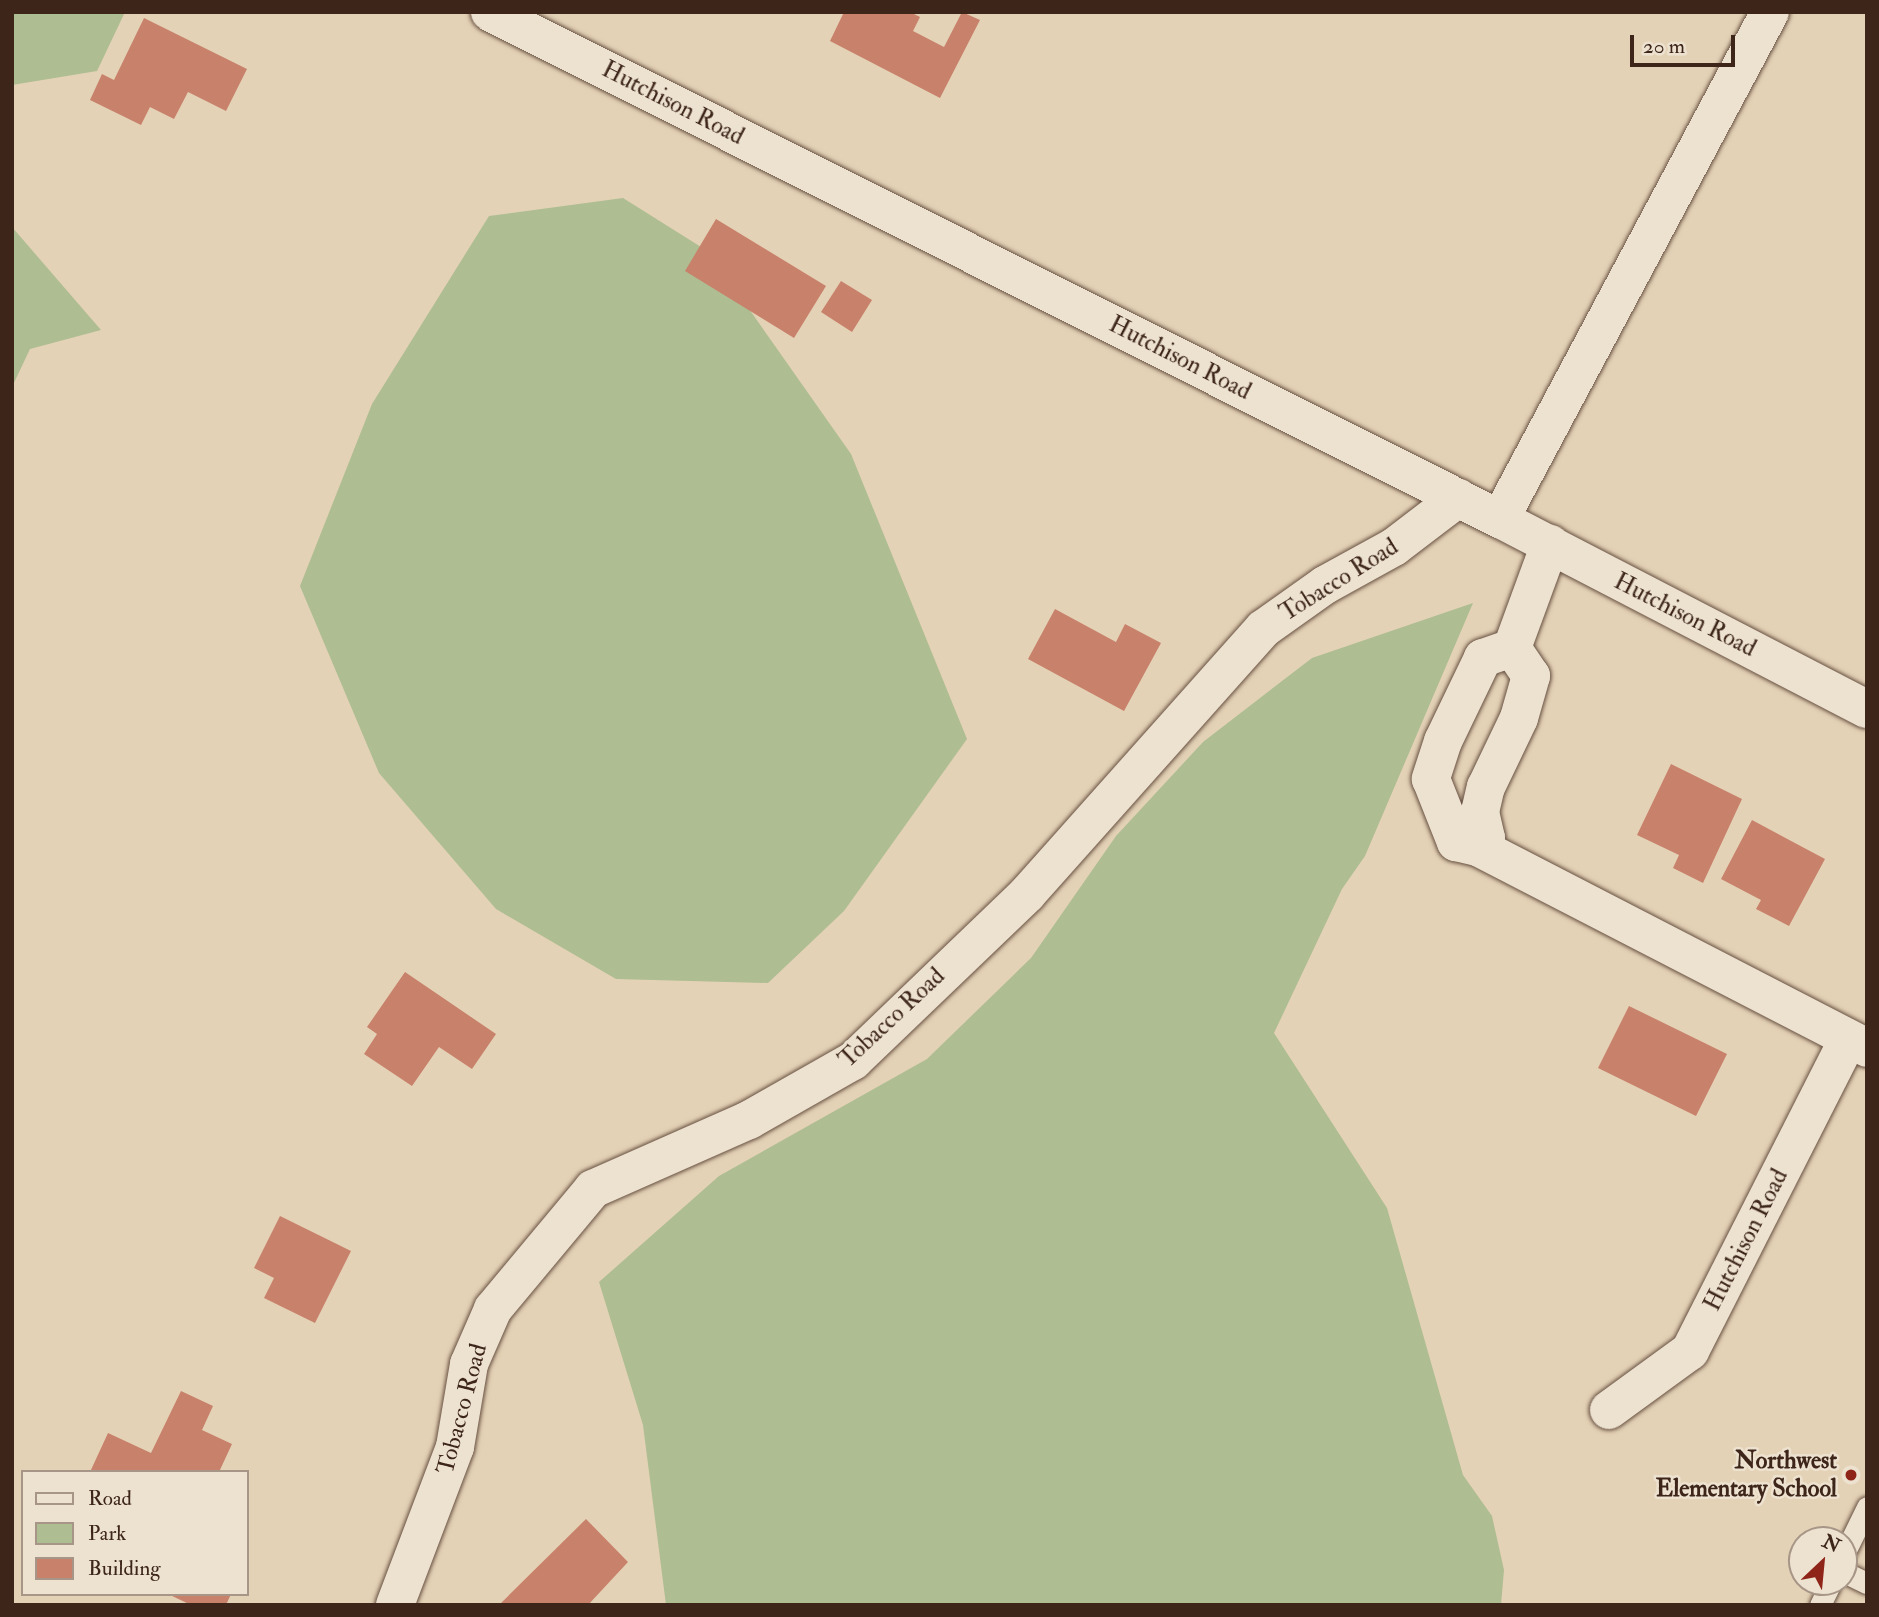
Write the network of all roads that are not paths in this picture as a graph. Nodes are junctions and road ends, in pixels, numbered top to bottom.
1 (1770, 12) edge
2 (507, 16) edge
3 (1458, 498) junction
4 (1500, 519) junction
5 (1550, 544) junction
6 (1512, 648) junction
7 (1466, 696) junction
8 (1867, 709) edge
9 (1519, 718) junction
10 (1478, 847) junction
11 (1857, 1043) edge
12 (1609, 1410) dead end
13 (1867, 1507) edge
14 (1858, 1526) edge
15 (395, 1605) edge

1 - 4 street
2 - 3 street, Hutchison Road
3 - 4 street, Hutchison Road
3 - 15 street, Tobacco Road
4 - 5 street, Hutchison Road
5 - 6 street
5 - 8 street, Hutchison Road
6 - 7 street
6 - 9 street
7 - 9 street
7 - 10 street
9 - 10 street
10 - 11 street
11 - 12 street, Hutchison Road
13 - 14 lane

